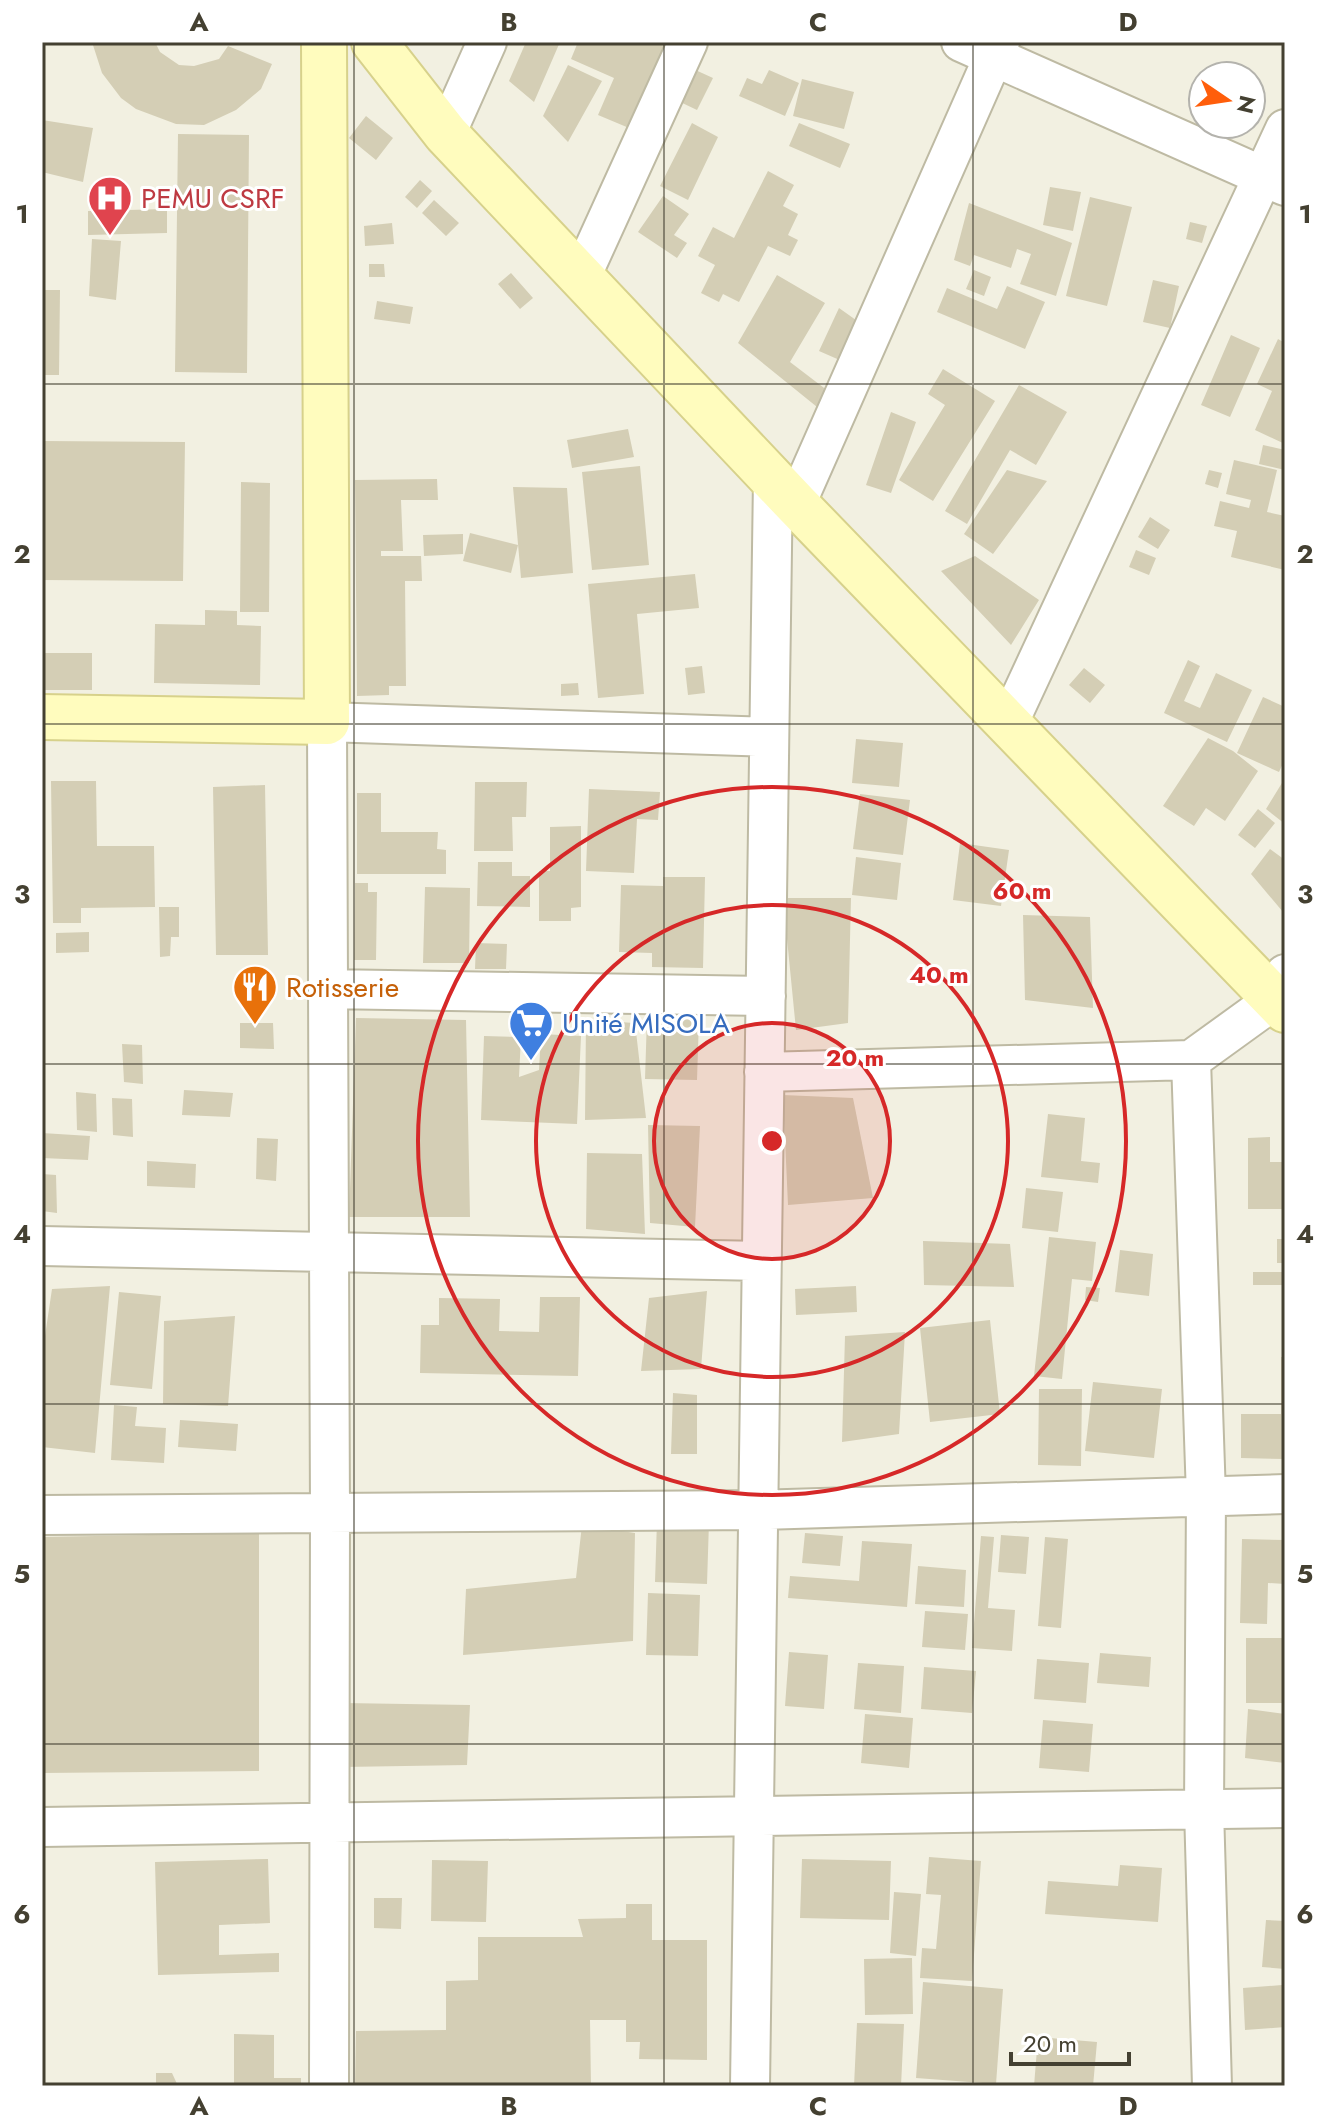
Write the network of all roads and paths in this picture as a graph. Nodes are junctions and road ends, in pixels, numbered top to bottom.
1 (324, 42) edge
2 (374, 42) edge
3 (487, 42) edge
4 (688, 42) edge
5 (985, 47) edge
6 (1285, 129) edge
7 (446, 134) junction
8 (1274, 181) edge
9 (581, 277) junction
10 (785, 491) junction
11 (42, 717) edge
12 (327, 722) junction
13 (1009, 722) junction
14 (769, 737) junction
15 (328, 989) junction
16 (1281, 994) edge
17 (766, 996) junction
18 (1191, 1060) junction
19 (764, 1072) junction
20 (42, 1246) edge
21 (328, 1252) junction
22 (762, 1261) junction
23 (1285, 1494) edge
24 (1206, 1496) junction
25 (758, 1510) junction
26 (330, 1513) junction
27 (42, 1515) edge
28 (1285, 1808) edge
29 (1204, 1809) junction
30 (754, 1817) junction
31 (328, 1823) junction
32 (42, 1827) edge
33 (329, 2086) edge
34 (750, 2086) edge
35 (1212, 2086) edge

1 - 12 street
2 - 7 street
3 - 7 street
4 - 9 street
5 - 8 street
5 - 10 street
6 - 8 street
7 - 9 street
8 - 13 street
9 - 10 street
10 - 13 street
10 - 14 street
11 - 12 street
12 - 14 street
12 - 15 street
13 - 16 street
14 - 17 street
15 - 17 street
15 - 21 street
16 - 18 street
17 - 19 street
18 - 19 street
18 - 24 street
19 - 22 street
20 - 21 street
21 - 22 street
21 - 26 street
22 - 25 street
23 - 24 street
24 - 25 street
24 - 29 street
25 - 26 street
25 - 30 street
26 - 27 street
26 - 31 street
28 - 29 street
29 - 30 street
29 - 35 street
30 - 31 street
30 - 34 street
31 - 32 street
31 - 33 street

